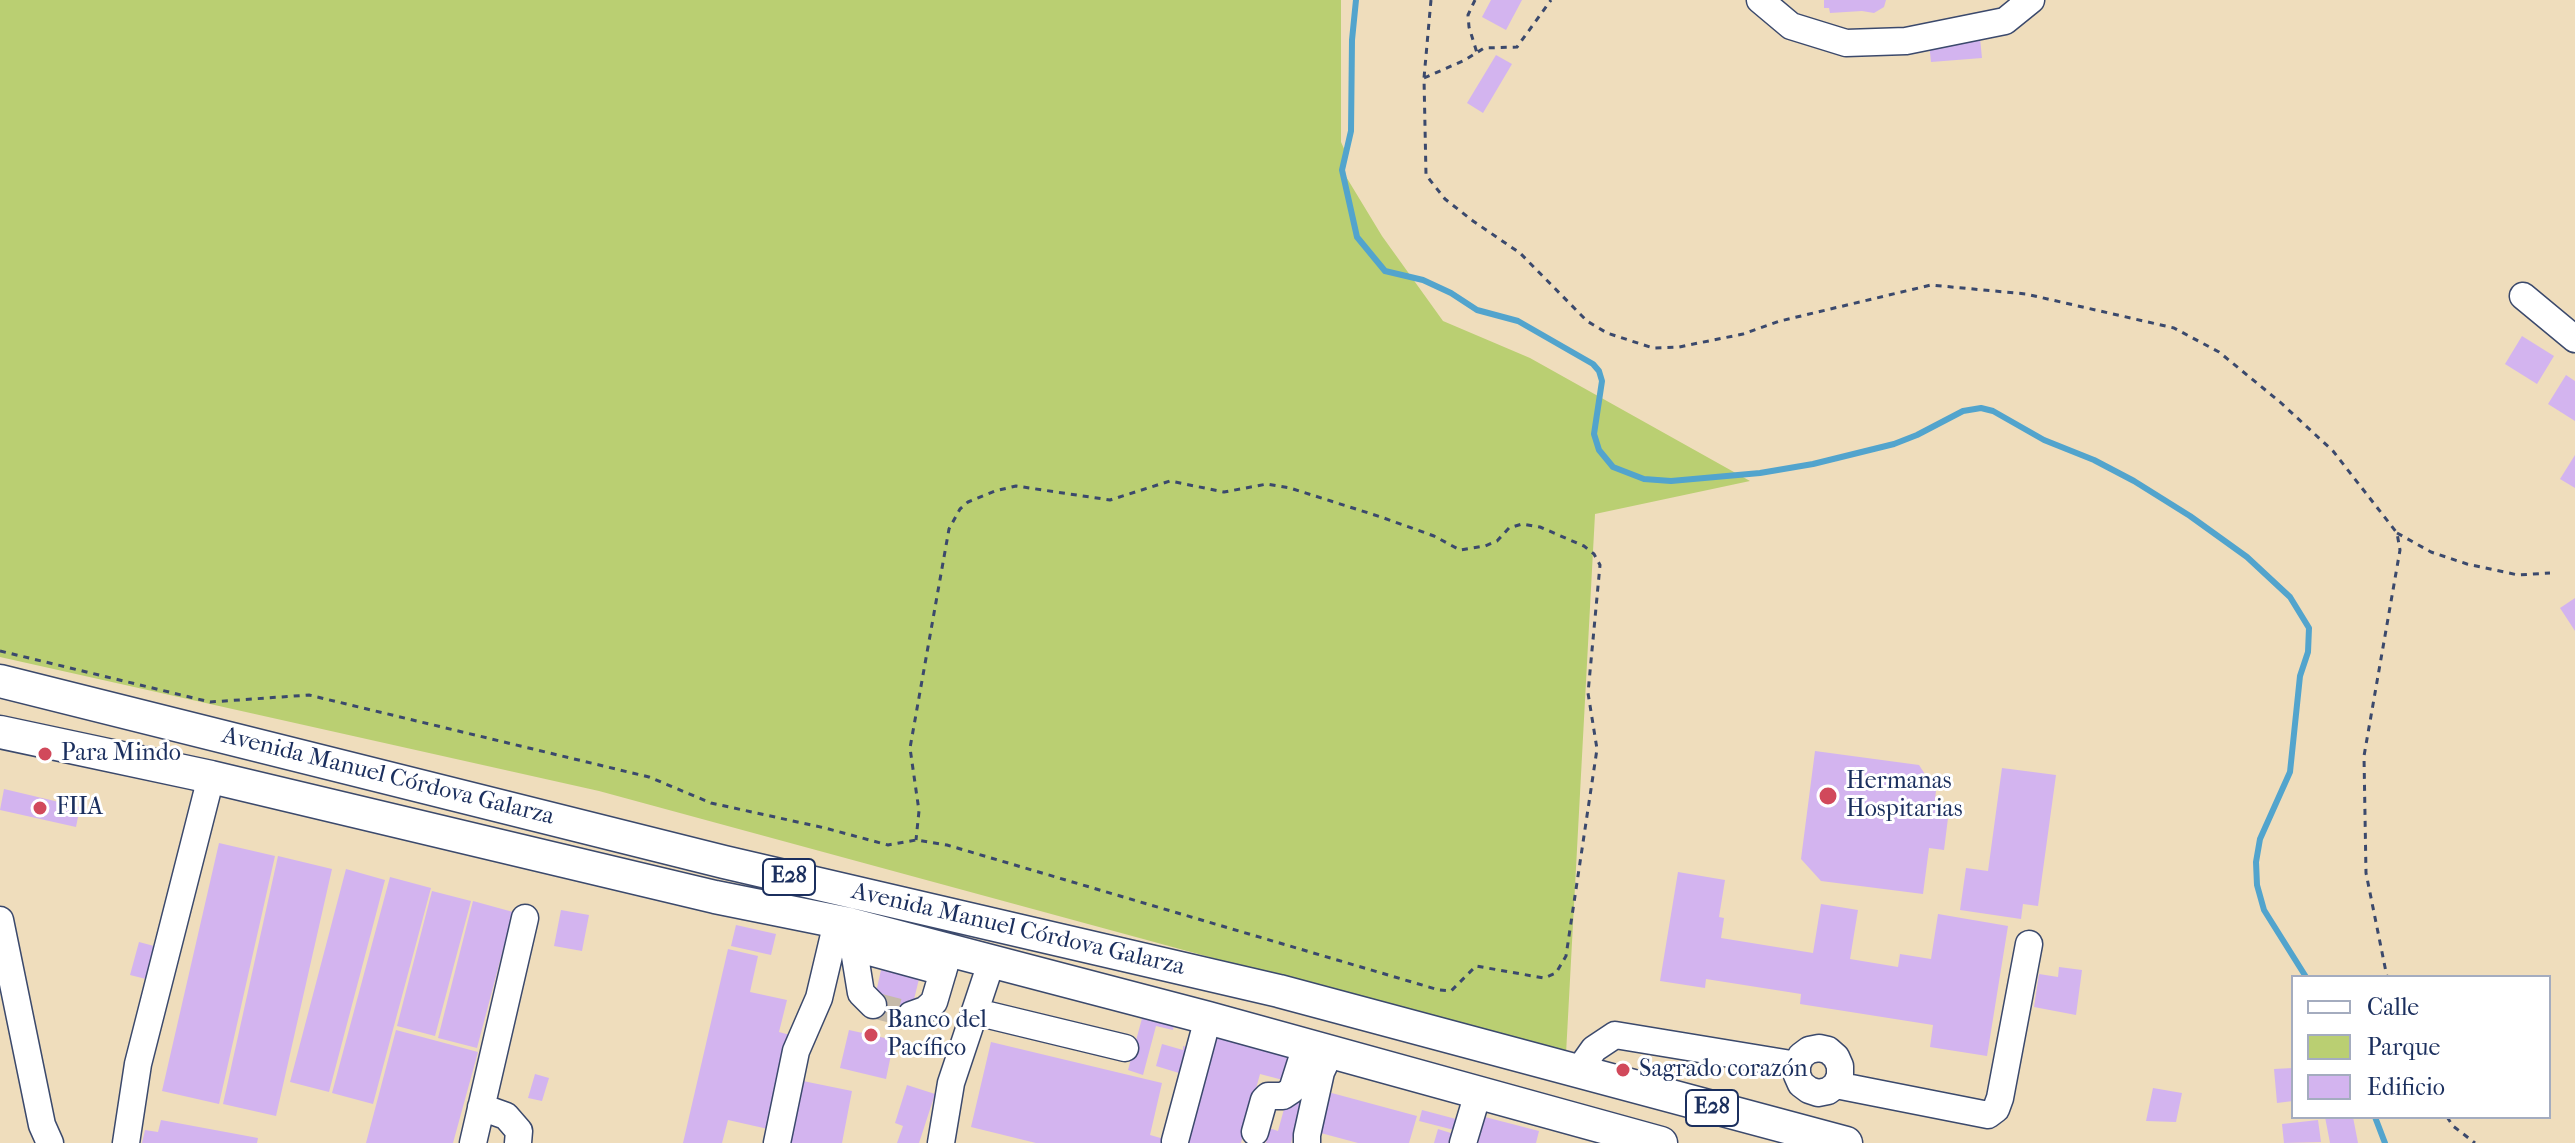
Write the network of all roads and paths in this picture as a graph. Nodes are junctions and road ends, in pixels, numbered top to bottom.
1 (1431, 0) edge
2 (1475, 0) edge
3 (1551, 0) edge
4 (1760, 0) edge
5 (2031, 0) edge
6 (1477, 53) junction
7 (1424, 78) junction
8 (2523, 296) dead end
9 (2575, 339) edge
10 (2397, 533) junction
11 (2550, 573) dead end
12 (0, 651) edge
13 (0, 681) edge
14 (0, 732) edge
15 (211, 777) junction
16 (472, 797) junction
17 (464, 838) junction
18 (916, 840) junction
19 (724, 862) junction
20 (715, 897) junction
21 (525, 918) dead end
22 (0, 920) edge
23 (847, 931) junction
24 (2029, 944) dead end
25 (992, 960) junction
26 (946, 961) junction
27 (2387, 975) edge
28 (873, 1005) dead end
29 (976, 1012) junction
30 (911, 1015) dead end
31 (1208, 1018) junction
32 (1125, 1048) dead end
33 (1318, 1050) junction
34 (1577, 1073) junction
35 (1478, 1093) junction
36 (481, 1107) junction
37 (1556, 1115) junction
38 (2448, 1119) edge
39 (1255, 1132) dead end
40 (1175, 1141) dead end
41 (50, 1143) edge
42 (126, 1143) edge
43 (473, 1143) edge
44 (518, 1143) edge
45 (777, 1143) edge
46 (941, 1143) edge
47 (1307, 1143) edge
48 (1463, 1143) edge
49 (1661, 1143) edge
50 (1846, 1143) edge
51 (2475, 1143) edge

1 - 7 path
2 - 6 path
3 - 6 path
4 - 5 street
6 - 7 path
7 - 10 path
8 - 9 street
10 - 11 path
10 - 27 path
12 - 18 path
13 - 16 main road, Avenida Manuel Córdova Galarza / E28
14 - 15 main road, Avenida Manuel Córdova Galarza / E28
15 - 17 main road, Avenida Manuel Córdova Galarza / E28
15 - 42 street
16 - 17 main road
16 - 19 main road, Avenida Manuel Córdova Galarza / E28
17 - 20 main road, Avenida Manuel Córdova Galarza / E28
18 - 18 path
19 - 20 main road
19 - 34 main road, Avenida Manuel Córdova Galarza / E28
20 - 23 main road, Avenida Manuel Córdova Galarza / E28
21 - 36 street
22 - 41 street
23 - 26 main road, Avenida Manuel Córdova Galarza / E28
23 - 28 street
23 - 45 street
24 - 34 street
25 - 26 main road, Avenida Manuel Córdova Galarza / E28
25 - 29 street
25 - 31 main road, Avenida Manuel Córdova Galarza / E28
26 - 30 street
29 - 32 street
29 - 46 street
31 - 33 main road, Avenida Manuel Córdova Galarza / E28
31 - 40 street
33 - 35 main road, Avenida Manuel Córdova Galarza / E28
33 - 39 street
33 - 47 street
34 - 37 main road
34 - 50 main road, Avenida Manuel Córdova Galarza / E28
35 - 37 main road, Avenida Manuel Córdova Galarza / E28
35 - 48 street
36 - 43 street
36 - 44 street
37 - 49 main road, Avenida Manuel Córdova Galarza / E28
38 - 51 path

